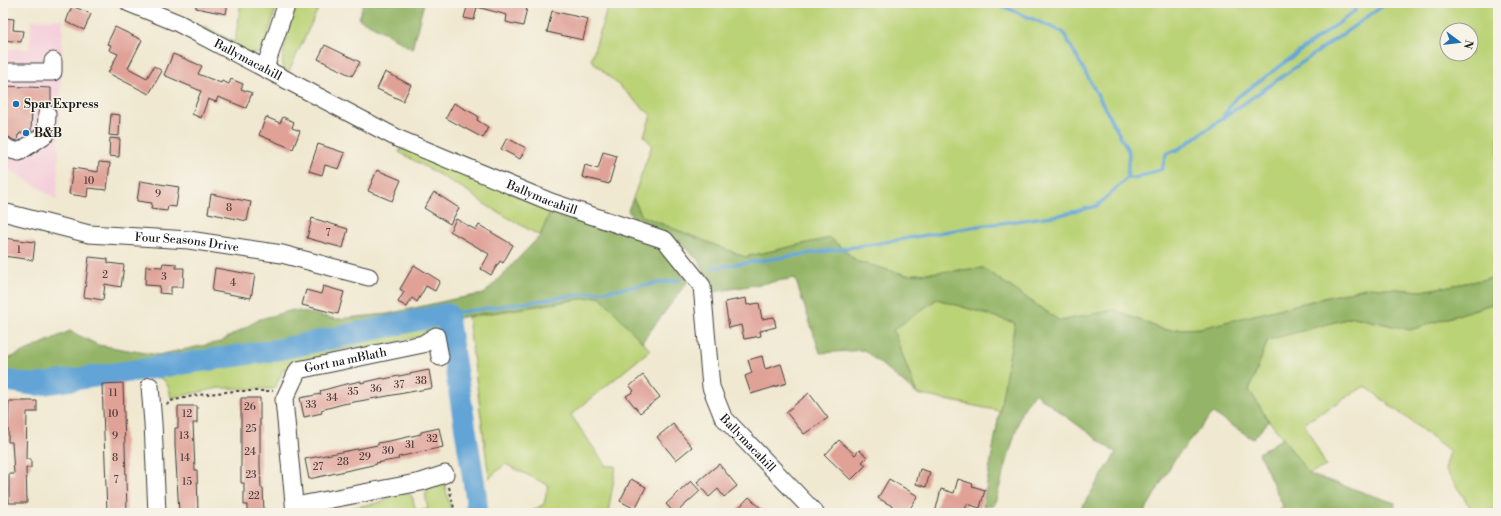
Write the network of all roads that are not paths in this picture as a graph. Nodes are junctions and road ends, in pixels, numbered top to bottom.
1 (129, 3) edge
2 (287, 3) edge
3 (53, 61) dead end
4 (265, 68) junction
5 (3, 72) edge
6 (47, 114) dead end
7 (3, 145) edge
8 (3, 212) edge
9 (369, 277) dead end
10 (440, 357) dead end
11 (150, 386) dead end
12 (445, 474) road end
13 (295, 510) edge
14 (157, 513) edge
15 (815, 513) edge

1 - 4 street, Ballymacahill
2 - 4 street
3 - 5 street
4 - 15 street, Ballymacahill
6 - 7 street
8 - 9 street, Four Seasons Drive
10 - 13 street, Gort na mBlath
11 - 14 street
12 - 13 street

